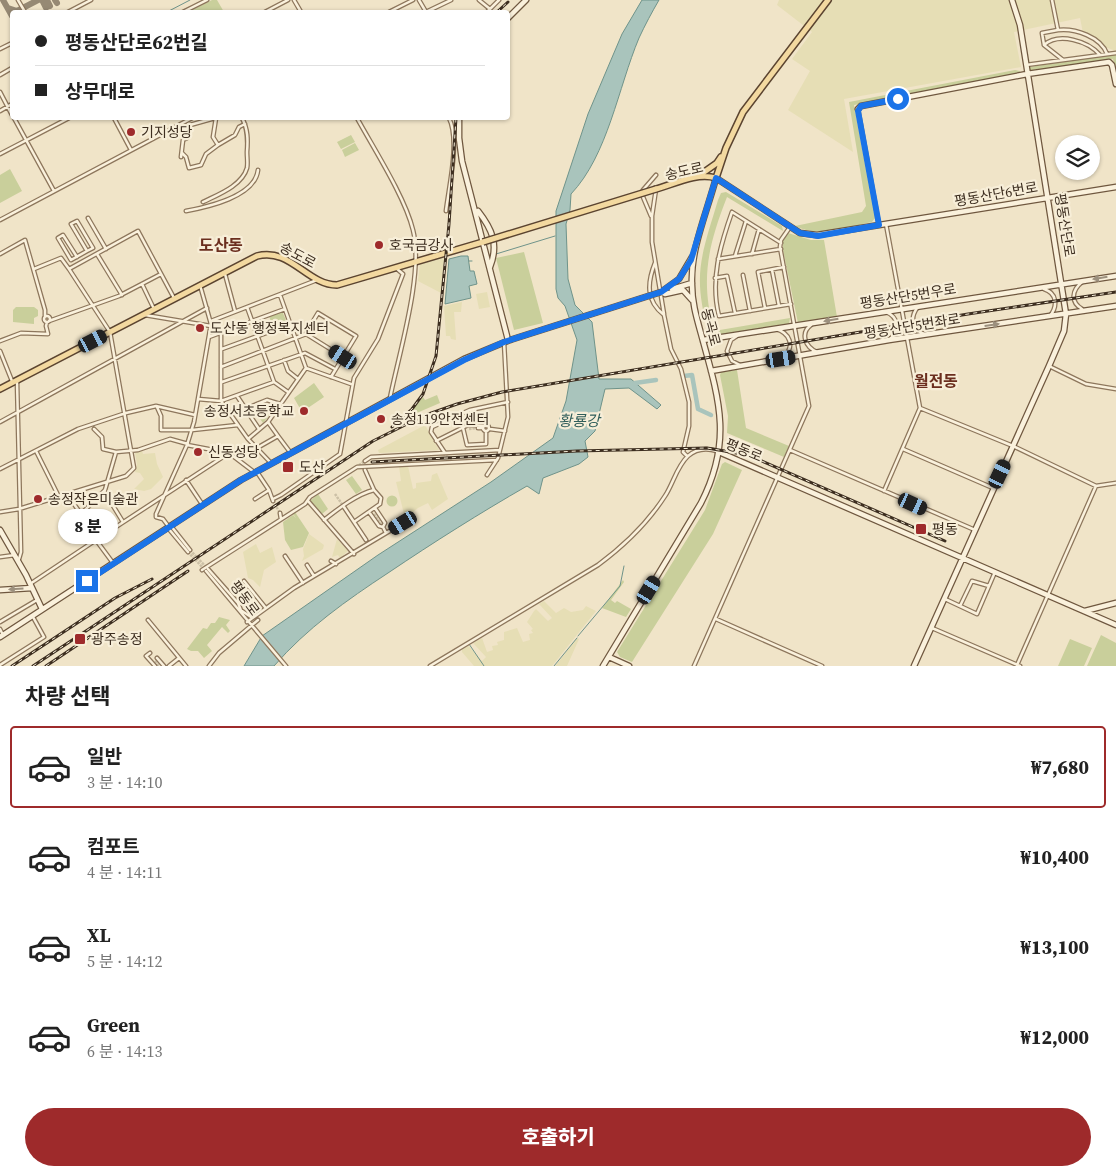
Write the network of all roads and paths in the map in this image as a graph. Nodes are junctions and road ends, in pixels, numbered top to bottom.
1 (91, 0) edge
2 (207, 0) edge
3 (288, 0) edge
4 (413, 0) edge
5 (451, 0) edge
6 (479, 0) edge
7 (498, 0) edge
8 (526, 0) edge
9 (828, 0) edge
10 (1012, 0) edge
11 (1052, 0) edge
12 (490, 9) joint
13 (72, 10) edge
14 (187, 10) edge
15 (269, 10) edge
16 (393, 10) edge
17 (430, 10) edge
18 (510, 16) edge
19 (1058, 30) junction
20 (1073, 30) junction
21 (1072, 39) junction
22 (1044, 45) junction
23 (1116, 53) edge
24 (1107, 54) junction
25 (1100, 55) junction
26 (1063, 60) junction
27 (1026, 65) junction
28 (1028, 74) junction
29 (1116, 84) edge
30 (0, 92) edge
31 (8, 107) junction
32 (858, 109) joint
33 (0, 111) edge
34 (10, 111) edge
35 (15, 120) edge
36 (65, 120) edge
37 (115, 120) edge
38 (188, 120) edge
39 (212, 120) edge
40 (216, 120) edge
41 (243, 120) edge
42 (358, 120) edge
43 (450, 120) edge
44 (460, 120) edge
45 (245, 124) junction
46 (26, 141) junction
47 (218, 145) junction
48 (726, 148) junction
49 (131, 150) junction
50 (0, 154) edge
51 (258, 170) dead end
52 (656, 175) dead end
53 (697, 177) junction
54 (716, 178) junction
55 (1116, 186) edge
56 (656, 190) junction
57 (54, 191) junction
58 (1049, 197) junction
59 (203, 202) dead end
60 (476, 210) junction
61 (186, 211) dead end
62 (446, 211) dead end
63 (652, 216) junction
64 (88, 218) dead end
65 (0, 220) edge
66 (746, 221) junction
67 (886, 224) junction
68 (879, 225) junction
69 (790, 226) junction
70 (759, 228) junction
71 (483, 242) junction
72 (781, 242) junction
73 (106, 249) junction
74 (781, 249) junction
75 (88, 250) junction
76 (696, 251) junction
77 (0, 254) edge
78 (752, 254) junction
79 (95, 255) junction
80 (735, 256) junction
81 (77, 257) junction
82 (718, 259) junction
83 (416, 263) junction
84 (655, 263) junction
85 (490, 266) junction
86 (784, 267) junction
87 (396, 268) junction
88 (34, 269) junction
89 (69, 269) junction
90 (772, 270) junction
91 (225, 272) junction
92 (161, 274) junction
93 (743, 275) dead end
94 (682, 276) junction
95 (1116, 276) edge
96 (715, 278) junction
97 (319, 280) junction
98 (1083, 281) junction
99 (692, 282) junction
100 (142, 284) junction
101 (1062, 284) junction
102 (200, 285) junction
103 (1041, 288) junction
104 (661, 292) junction
105 (122, 295) junction
106 (280, 295) junction
107 (174, 298) junction
108 (693, 302) junction
109 (790, 304) junction
110 (922, 305) junction
111 (93, 306) junction
112 (247, 306) junction
113 (779, 306) junction
114 (1116, 306) edge
115 (207, 308) junction
116 (765, 308) junction
117 (902, 308) junction
118 (154, 309) junction
119 (285, 309) junction
120 (750, 310) junction
121 (235, 311) junction
122 (882, 311) junction
123 (1086, 311) junction
124 (664, 314) junction
125 (735, 314) junction
126 (1066, 314) junction
127 (143, 315) junction
128 (1047, 318) junction
129 (185, 320) junction
130 (252, 320) junction
131 (211, 321) junction
132 (48, 322) junction
133 (815, 322) junction
134 (291, 324) junction
135 (795, 325) junction
136 (211, 326) junction
137 (774, 328) junction
138 (110, 332) junction
139 (221, 332) junction
140 (306, 334) junction
141 (738, 335) junction
142 (927, 335) junction
143 (258, 336) junction
144 (209, 337) junction
145 (908, 338) junction
146 (296, 339) junction
147 (703, 340) junction
148 (889, 340) junction
149 (0, 341) edge
150 (508, 341) junction
151 (222, 349) junction
152 (0, 351) edge
153 (264, 351) junction
154 (819, 352) junction
155 (301, 354) junction
156 (801, 356) junction
157 (343, 357) junction
158 (2, 359) edge
159 (116, 359) junction
160 (781, 359) junction
161 (284, 360) junction
162 (743, 365) junction
163 (221, 366) junction
164 (269, 366) junction
165 (1049, 366) junction
166 (306, 368) junction
167 (335, 369) junction
168 (712, 371) junction
169 (331, 377) junction
170 (298, 379) junction
171 (15, 382) junction
172 (222, 382) junction
173 (274, 382) junction
174 (351, 384) junction
175 (1, 388) edge
176 (1116, 389) edge
177 (288, 392) junction
178 (236, 396) junction
179 (390, 398) junction
180 (198, 399) junction
181 (221, 401) junction
182 (508, 402) junction
183 (280, 404) junction
184 (156, 406) junction
185 (920, 408) junction
186 (245, 409) junction
187 (18, 412) junction
188 (126, 413) junction
189 (195, 415) junction
190 (0, 422) edge
191 (268, 422) junction
192 (347, 422) junction
193 (238, 425) junction
194 (463, 428) junction
195 (478, 428) tunnel mouth
196 (485, 428) junction
197 (94, 429) dead end
198 (259, 429) junction
199 (192, 430) junction
200 (505, 431) junction
201 (278, 436) junction
202 (248, 439) junction
203 (436, 441) junction
204 (187, 444) junction
205 (1013, 446) junction
206 (257, 448) junction
207 (902, 449) junction
208 (132, 450) junction
209 (500, 450) junction
210 (790, 450) junction
211 (36, 451) junction
212 (116, 452) junction
213 (290, 452) junction
214 (719, 452) junction
215 (229, 453) junction
216 (446, 454) junction
217 (687, 457) junction
218 (497, 460) junction
219 (19, 461) junction
220 (365, 461) tunnel mouth
221 (271, 463) junction
222 (0, 469) edge
223 (364, 470) dead end
224 (255, 472) junction
225 (487, 475) dead end
226 (778, 477) junction
227 (186, 480) junction
228 (106, 482) junction
229 (1116, 483) edge
230 (1096, 486) junction
231 (993, 488) junction
232 (269, 490) junction
233 (374, 490) junction
234 (104, 491) junction
235 (884, 491) junction
236 (67, 494) junction
237 (59, 496) junction
238 (163, 496) junction
239 (255, 500) dead end
240 (308, 501) junction
241 (203, 505) junction
242 (344, 507) junction
243 (375, 508) junction
244 (20, 509) junction
245 (0, 512) edge
246 (368, 512) junction
247 (280, 513) tunnel mouth
248 (80, 514) junction
249 (280, 520) junction
250 (324, 520) junction
251 (123, 522) junction
252 (354, 522) junction
253 (403, 523) dead end
254 (169, 527) junction
255 (383, 527) junction
256 (0, 530) edge
257 (975, 530) junction
258 (386, 533) junction
259 (96, 540) junction
260 (366, 540) dead end
261 (189, 551) tunnel mouth
262 (354, 554) junction
263 (14, 555) junction
264 (285, 556) dead end
265 (0, 558) edge
266 (962, 558) junction
267 (18, 561) junction
268 (331, 561) dead end
269 (113, 563) junction
270 (336, 564) junction
271 (307, 565) dead end
272 (202, 570) dead end
273 (995, 572) junction
274 (314, 576) junction
275 (249, 580) dead end
276 (303, 583) junction
277 (31, 586) junction
278 (989, 586) junction
279 (0, 590) edge
280 (1048, 595) junction
281 (944, 599) junction
282 (36, 600) junction
283 (1116, 603) edge
284 (960, 606) junction
285 (265, 607) junction
286 (42, 610) junction
287 (242, 611) junction
288 (1084, 611) junction
289 (32, 616) junction
290 (254, 616) junction
291 (716, 619) junction
292 (148, 620) dead end
293 (248, 620) junction
294 (258, 620) dead end
295 (0, 622) edge
296 (1116, 625) edge
297 (931, 627) junction
298 (253, 628) junction
299 (0, 629) edge
300 (2, 636) edge
301 (150, 653) dead end
302 (609, 657) junction
303 (157, 658) dead end
304 (179, 658) junction
305 (1, 664) edge
306 (1018, 665) edge
307 (155, 666) edge
308 (164, 666) edge
309 (169, 666) edge
310 (186, 666) edge
311 (209, 666) edge
312 (286, 666) edge
313 (430, 666) edge
314 (603, 666) edge
315 (629, 666) edge
316 (694, 666) edge
317 (822, 666) edge
318 (914, 666) edge

1 - 13 street
2 - 14 street
3 - 15 street
4 - 16 street
5 - 17 street
6 - 12 street
7 - 12 street
8 - 18 street
9 - 48 main road, 동곡로
10 - 27 street, 평동산단로
11 - 19 street
19 - 20 street
19 - 22 street
20 - 21 street
20 - 24 street
21 - 22 street
21 - 25 street
22 - 26 street
23 - 24 street
24 - 25 street
25 - 26 street
26 - 27 street
27 - 28 street, 평동산단로
28 - 29 street
28 - 32 street
28 - 58 street, 평동산단로
30 - 31 street
31 - 33 street
31 - 34 street
32 - 68 street
35 - 46 street
36 - 46 street
37 - 49 street
38 - 49 street
39 - 47 street
40 - 47 street
41 - 45 street
42 - 83 street
43 - 62 street
44 - 60 street
45 - 47 street
45 - 59 street
46 - 50 street
46 - 57 street
48 - 53 main road
48 - 54 main road, 동곡로
49 - 57 street
51 - 61 street
52 - 63 street
53 - 54 main road, 송도로
53 - 56 main road, 송도로
54 - 69 street, 평동산단6번로
54 - 76 street, 동곡로
55 - 58 street, 평동산단6번로
56 - 63 street, 송도로
56 - 71 main road, 송도로, bridge
57 - 65 street
58 - 67 street, 평동산단6번로
58 - 101 street, 평동산단로
60 - 71 street
60 - 85 street
63 - 84 street, 송도로
64 - 73 street
66 - 70 street
66 - 80 street
66 - 82 street
67 - 68 street, 평동산단6번로
67 - 117 street
68 - 69 street, 평동산단6번로
69 - 72 street
70 - 72 street
70 - 78 street
71 - 83 main road, 송도로
71 - 85 street
72 - 74 street
73 - 79 street
73 - 92 street
74 - 78 street
74 - 86 street
75 - 75 street
75 - 79 street
75 - 81 street
76 - 94 street
76 - 99 street, 동곡로
77 - 88 street
78 - 80 street
79 - 89 street
79 - 105 street
80 - 82 street
81 - 81 street
82 - 96 street
83 - 87 main road, 송도로
83 - 179 street
84 - 104 street
84 - 124 street
85 - 150 street
86 - 90 street
86 - 109 street
87 - 97 main road, 송도로
87 - 174 street
88 - 89 street
88 - 132 street
89 - 111 street
90 - 113 street
90 - 116 street
91 - 97 main road, 송도로
91 - 102 main road, 송도로
91 - 121 street
92 - 100 street
92 - 107 street
93 - 120 street
94 - 99 street
94 - 104 street
95 -> 98 street, 평동산단5번우로
96 - 125 street
96 - 125 street
97 - 106 street
98 - 101 street, 평동산단5번우로
98 - 123 street
99 - 104 street
99 - 108 street, 동곡로
100 - 105 street
100 - 118 street
101 - 103 street, 평동산단5번우로
101 - 126 street, 평동산단로
102 - 107 main road, 송도로
102 - 115 street
103 - 110 street, 평동산단5번우로
103 - 128 street
104 - 108 street
104 - 124 street
104 - 150 street, bridge
105 - 111 street
106 - 112 street
106 - 119 street
107 - 118 main road, 송도로
108 - 147 street, 동곡로
109 - 113 street
109 - 135 street
110 - 117 street, 평동산단5번우로
110 - 142 street
111 - 132 street
111 - 138 street
112 - 121 street
112 - 130 street
113 - 116 street
114 - 123 street, 평동산단5번좌로
115 - 129 street
115 - 131 street
116 - 120 street
117 - 122 street, 평동산단5번우로
117 - 145 street
118 - 127 main road, 송도로
119 - 130 street
119 - 134 street
120 - 125 street
121 - 131 street
122 -> 133 street, 평동산단5번우로
122 - 148 street
123 - 126 street, 평동산단5번좌로
124 - 217 street
126 - 128 street, 평동산단5번좌로
126 - 165 street, 평동산단로
127 - 129 street
127 - 138 main road, 송도로
142 -> 128 street, 평동산단5번좌로
129 - 136 street
129 - 159 street
130 - 139 street
130 - 143 street
131 - 136 street
132 - 149 street
133 - 135 street, 평동산단5번우로
133 - 154 street
134 - 143 street
134 - 146 street
135 - 137 street, 평동산단5번우로
135 - 156 street
136 - 144 street
137 - 141 street, 평동산단5번우로
137 - 160 street
138 - 159 street
138 - 171 main road, 송도로
139 - 144 street
139 - 151 street
140 - 146 street
140 - 157 street
140 - 157 street
141 - 147 street, 평동산단5번우로
141 - 162 street
142 - 145 street, 평동산단5번좌로
143 - 151 street
143 - 153 street
144 - 180 street
145 - 148 street, 평동산단5번좌로
145 - 185 street
146 - 153 street
146 - 155 street
147 - 168 street, 동곡로
148 - 154 street, 평동산단5번좌로
150 - 179 street
150 - 182 street
151 - 163 street
152 - 158 street
153 - 163 street
153 - 164 street
154 - 156 street, 평동산단5번좌로
155 - 161 street
155 - 166 street
155 - 167 street
156 - 160 street, 평동산단5번좌로
156 - 210 street
157 - 167 street
158 - 171 street
159 - 187 street
159 - 188 street
160 - 162 street, 평동산단5번좌로
161 - 164 street
161 - 170 street
162 - 168 street, 평동산단5번좌로
163 - 172 street
164 - 172 street
164 - 173 street
165 - 176 street
165 - 205 street, 평동산단로
166 - 169 street
166 - 170 street
167 - 169 street
168 - 214 street, 동곡로
169 - 174 street
170 - 177 street
171 - 175 main road, 송도로
171 - 187 street
172 - 181 street
173 - 177 street
173 - 178 street
174 - 192 street
177 - 183 street
178 - 181 street
178 - 186 street
179 - 192 street
180 - 181 street
180 - 189 street
181 - 193 street
182 - 200 street
182 - 203 street
183 - 186 street
183 - 191 street
184 - 188 street
184 - 189 street
184 - 199 street
185 - 205 street
185 - 207 street
186 - 198 street
187 - 190 street
187 - 219 street
188 - 208 street
188 - 211 street
189 - 199 street
191 - 198 street
191 - 201 street
192 - 213 street
192 - 232 street
193 - 199 street
193 - 202 street
194 - 196 street
194 - 196 street
194 - 203 street
195 - 196 street
196 - 200 street
197 - 212 street
198 - 202 street
199 - 204 street
200 - 209 street
201 - 206 street
201 - 213 street
202 - 206 street
203 - 216 street
204 - 208 street
204 - 215 street
204 - 238 street
205 - 230 street
205 - 231 street, 평동산단로
206 - 221 street
207 - 231 street
207 - 235 street
208 - 212 street
208 - 228 street
209 - 216 street
209 - 218 street
210 - 226 street
210 - 235 street
211 - 219 street
211 - 237 street
212 - 228 street
213 - 221 street
214 - 217 street, 평동로
214 - 226 street, 평동로
214 - 302 street, 동곡로
215 - 224 street
215 - 227 street
216 - 220 street
217 - 313 street
218 - 225 street
218 - 240 street
219 - 222 street
219 - 244 street
221 - 224 street
223 - 233 street
224 - 232 street
224 - 241 street
226 - 266 street, 평동로
226 - 291 street
227 - 238 street
227 - 241 street
228 - 234 street
228 - 236 street
229 - 230 street
230 - 280 street
231 - 257 street, 평동산단로
232 - 239 street
233 - 242 street
233 - 243 street
234 - 248 street
234 - 251 street
235 - 257 street
236 - 237 street
236 - 248 street
237 - 244 street
238 - 251 street
238 - 254 street
240 - 249 street
240 - 250 street
241 - 254 street
242 - 250 street
242 - 252 street
243 - 246 street
243 - 255 street
244 - 245 street
244 - 267 street
246 - 252 street
246 - 255 street
247 - 249 street
248 - 259 street
249 - 272 street
250 - 262 street
251 - 259 street
252 - 260 street
253 - 258 street
254 - 261 street
254 - 269 street
255 - 258 street
256 - 263 street
257 - 266 street, 평동산단로
258 - 262 street
259 - 269 street
259 - 277 street
262 - 270 street
263 - 265 street
263 - 267 street
264 - 276 street
266 - 273 street, 평동로
266 - 281 street, 평동산단로
267 - 277 street
268 - 270 street
269 - 286 street
270 - 274 street
271 - 274 street
273 - 278 street
273 - 280 street, 평동로
274 - 276 street
275 - 285 street
276 - 285 street
277 -> 279 street
277 - 282 street
278 - 284 street
278 - 284 street
280 - 288 street, 평동로
280 - 306 street
281 - 284 street
281 - 297 street, 평동산단로
282 - 286 street
282 - 295 street
283 - 288 street
285 - 290 street
286 - 289 street
287 - 290 street
287 - 293 street, 평동로
287 - 293 street, 평동로
288 - 296 street, 평동로
289 - 300 street
289 - 305 street
290 - 293 street
291 - 316 street
291 - 317 street
292 - 304 street
293 - 298 street, 평동로
294 - 298 street
297 - 306 street
297 - 318 street, 평동산단로
298 - 311 street
298 - 312 street, 평동로
299 - 300 street
301 - 307 street
302 - 314 street, 동곡로
302 - 315 street
303 - 308 street
304 - 309 street
304 - 310 street

